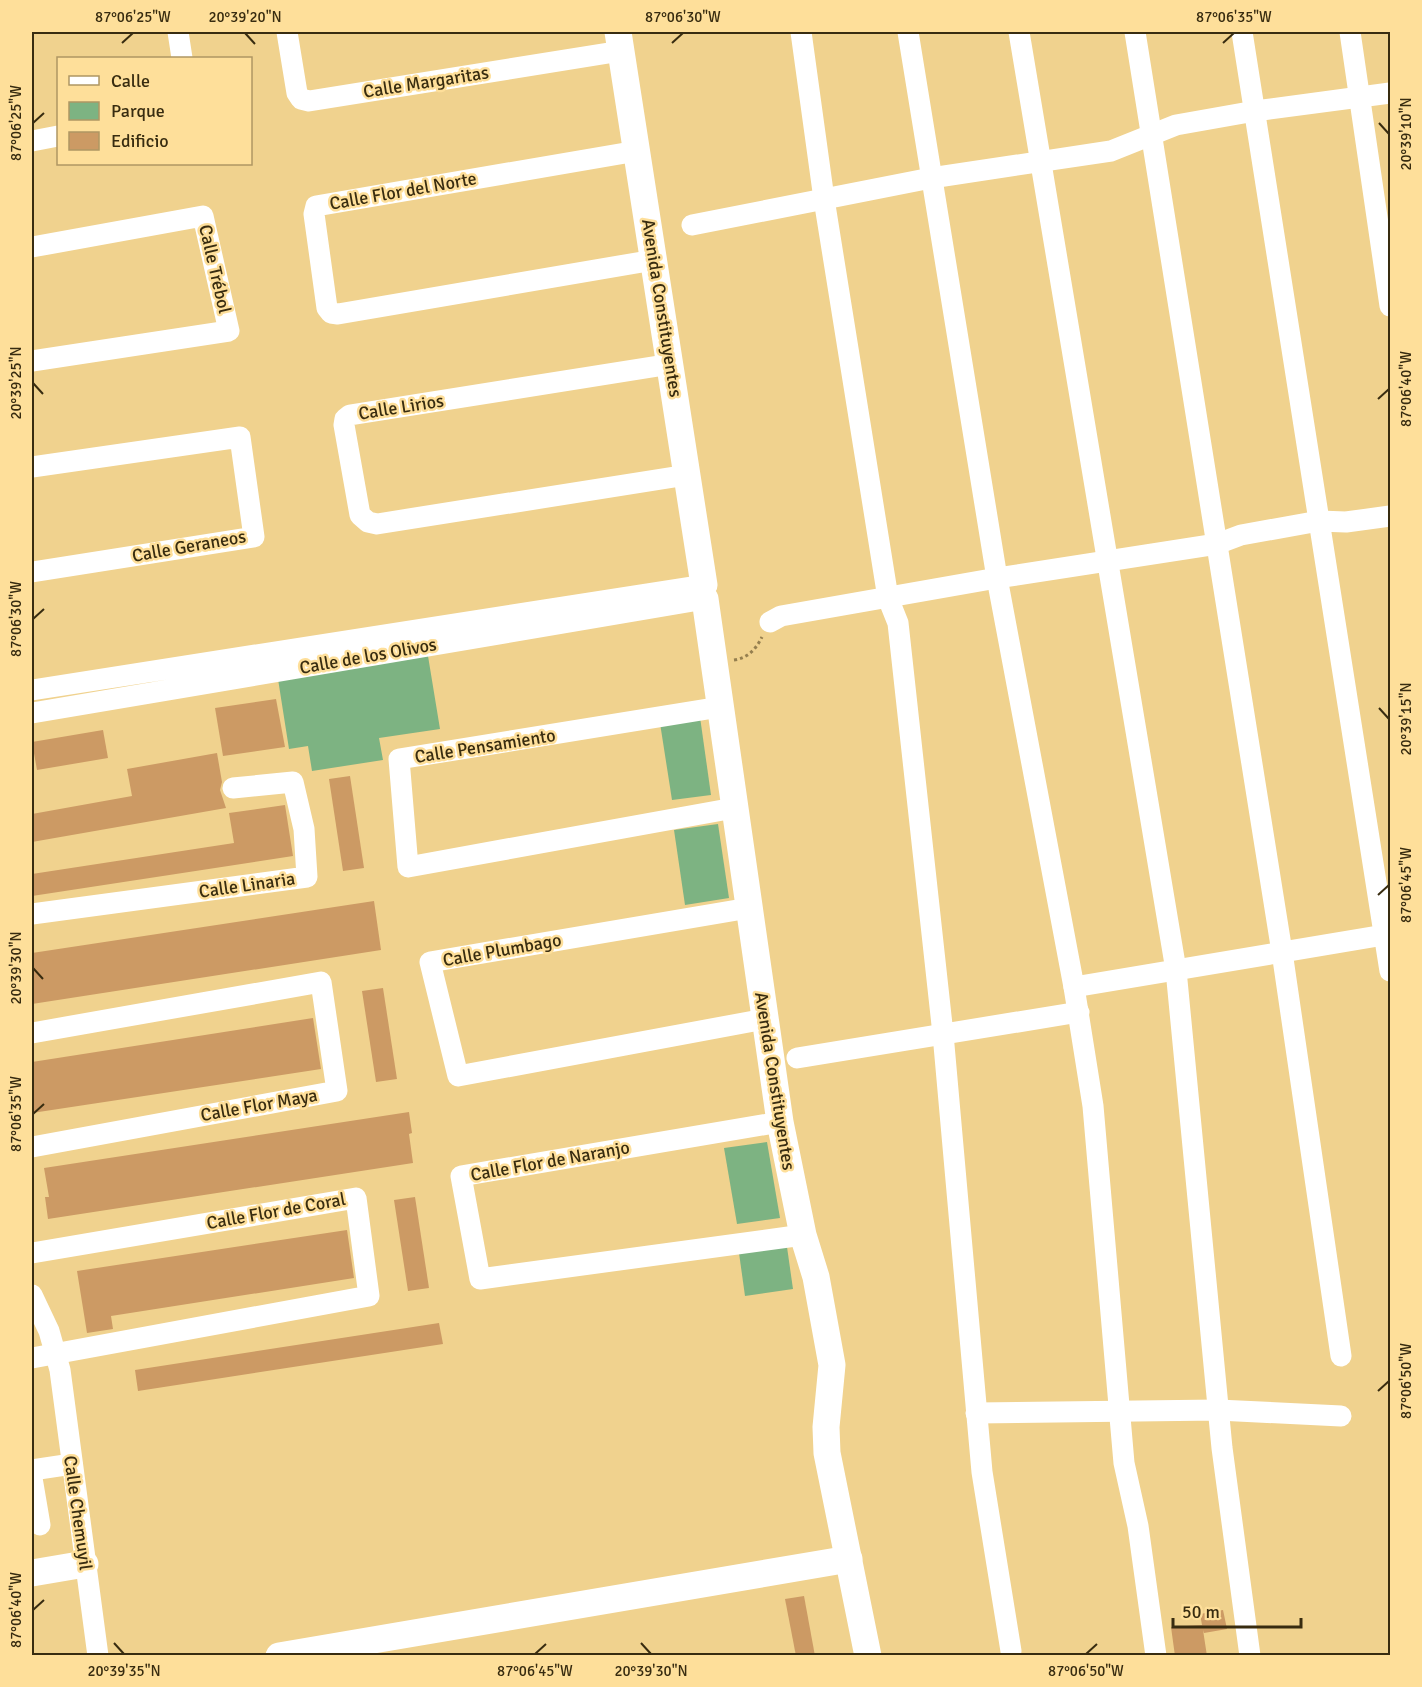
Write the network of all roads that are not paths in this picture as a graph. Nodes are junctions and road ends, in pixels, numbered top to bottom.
1 (178, 32) edge
2 (287, 32) edge
3 (801, 32) edge
4 (908, 32) edge
5 (1019, 32) edge
6 (1135, 32) edge
7 (1242, 32) edge
8 (1350, 32) edge
9 (619, 41) edge
10 (182, 57) edge
11 (1390, 93) edge
12 (1359, 97) junction
13 (1255, 111) junction
14 (1151, 133) junction
15 (57, 136) edge
16 (32, 141) edge
17 (637, 151) junction
18 (1040, 161) junction
19 (932, 178) junction
20 (825, 199) junction
21 (692, 225) dead end
22 (32, 247) edge
23 (654, 260) junction
24 (1390, 306) edge
25 (32, 361) edge
26 (671, 363) junction
27 (32, 467) edge
28 (687, 475) junction
29 (1390, 516) edge
30 (1319, 521) junction
31 (1217, 543) junction
32 (1106, 561) junction
33 (32, 572) edge
34 (997, 578) junction
35 (705, 592) junction
36 (888, 598) junction
37 (770, 622) road end
38 (32, 690) edge
39 (720, 707) junction
40 (32, 712) edge
41 (233, 788) dead end
42 (734, 808) junction
43 (749, 908) junction
44 (32, 914) edge
45 (1388, 934) edge
46 (1282, 952) junction
47 (1176, 970) junction
48 (1390, 971) edge
49 (1074, 987) junction
50 (1079, 1012) junction
51 (765, 1019) junction
52 (32, 1033) edge
53 (943, 1034) junction
54 (797, 1058) dead end
55 (780, 1122) junction
56 (32, 1147) edge
57 (803, 1235) junction
58 (32, 1253) edge
59 (32, 1296) edge
60 (1341, 1356) dead end
61 (32, 1358) edge
62 (58, 1362) junction
63 (1218, 1410) junction
64 (976, 1413) junction
65 (1118, 1413) junction
66 (1341, 1416) dead end
67 (72, 1464) junction
68 (32, 1470) edge
69 (32, 1478) edge
70 (40, 1525) dead end
71 (849, 1559) junction
72 (86, 1564) junction
73 (32, 1573) edge
74 (1011, 1651) dead end
75 (98, 1656) edge
76 (279, 1656) edge
77 (868, 1656) edge
78 (1156, 1656) edge
79 (1250, 1656) edge

1 - 10 street
2 - 9 street, Calle Margaritas
3 - 20 street
4 - 19 street
5 - 18 street
6 - 14 street
7 - 13 street
8 - 12 street
9 - 17 main road, Avenida Constituyentes
11 - 12 street
12 - 13 street
12 - 24 street
13 - 14 street
13 - 30 street
14 - 18 street
14 - 31 street
15 - 16 street
17 - 23 main road, Avenida Constituyentes
17 - 23 street, Calle Flor del Norte
18 - 19 street
18 - 32 street
19 - 20 street
19 - 34 street
20 - 21 street
20 - 36 street
22 - 25 street, Calle Trébol
23 - 26 main road, Avenida Constituyentes
26 - 28 main road, Avenida Constituyentes
26 - 28 street, Calle Lirios
27 - 33 street, Calle Geraneos
28 - 35 main road, Avenida Constituyentes
29 - 30 street
30 - 31 street
30 - 45 street
31 - 32 street
31 - 46 street
32 - 34 street
32 - 47 street
34 - 36 street
34 - 49 street
35 - 38 street, Calle de los Olivos
35 - 39 main road, Avenida Constituyentes
35 - 40 street, Calle de los Olivos
36 - 37 street
36 - 53 street
39 - 42 main road, Avenida Constituyentes
39 - 42 street, Calle Pensamiento
41 - 44 street, Calle Linaria
42 - 43 main road, Avenida Constituyentes
43 - 51 main road, Avenida Constituyentes
43 - 51 street, Calle Plumbago
45 - 46 street
45 - 48 street
46 - 47 street
46 - 60 street
47 - 49 street
47 - 63 street
49 - 50 street
50 - 53 street
50 - 65 street
51 - 55 main road, Avenida Constituyentes
52 - 56 street, Calle Flor Maya
53 - 54 street
53 - 64 street
55 - 57 main road, Avenida Constituyentes
55 - 57 street, Calle Flor de Naranjo
57 - 71 main road, Avenida Constituyentes
58 - 62 street, Calle Flor de Coral
59 - 62 street, Calle Chemuyil
61 - 62 street
62 - 67 street, Calle Chemuyil
63 - 65 street
63 - 66 street
63 - 79 street
64 - 65 street
64 - 74 street
65 - 78 street
67 - 68 street
67 - 72 street, Calle Chemuyil
69 - 70 street
71 - 76 main road
71 - 77 main road, Avenida Constituyentes
72 - 73 main road
72 - 75 street, Calle Chemuyil

